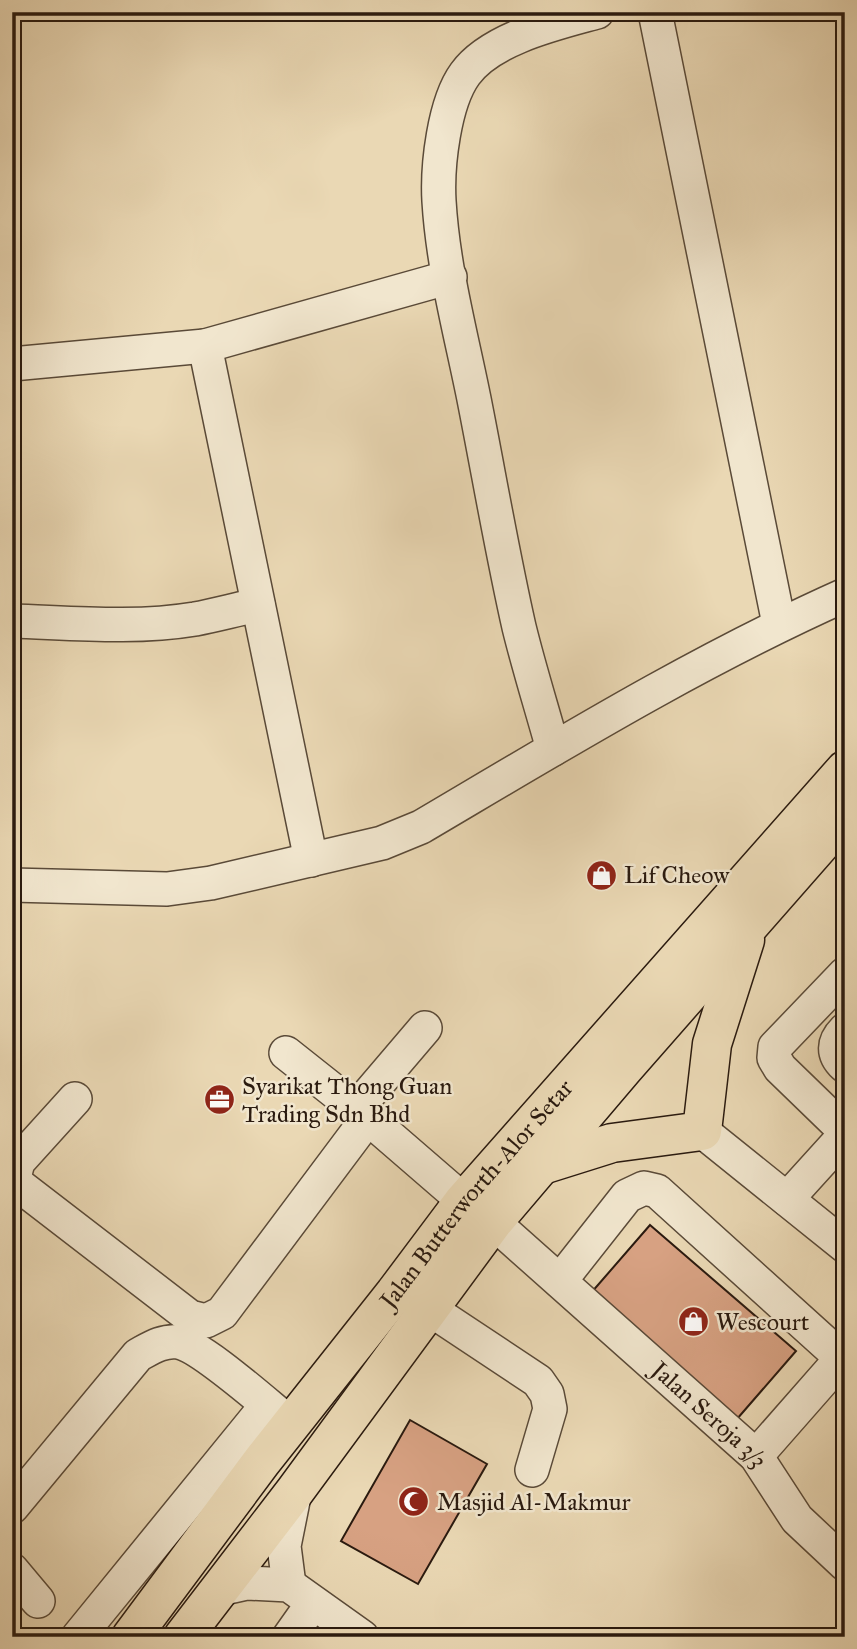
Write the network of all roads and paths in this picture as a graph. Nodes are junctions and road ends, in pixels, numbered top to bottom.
1 (597, 12) edge
2 (655, 12) edge
3 (450, 277) junction
4 (205, 346) junction
5 (12, 364) edge
6 (845, 595) edge
7 (258, 605) junction
8 (12, 621) edge
9 (779, 624) junction
10 (553, 749) junction
11 (845, 770) edge
12 (845, 816) edge
13 (311, 860) junction
14 (12, 885) edge
15 (751, 923) junction
16 (845, 974) edge
17 (425, 1028) dead end
18 (845, 1030) edge
19 (286, 1052) dead end
20 (845, 1066) edge
21 (75, 1100) dead end
22 (362, 1114) junction
23 (702, 1131) junction
24 (845, 1133) edge
25 (542, 1165) junction
26 (787, 1199) junction
27 (479, 1212) junction
28 (845, 1246) edge
29 (561, 1281) junction
30 (428, 1308) junction
31 (843, 1359) edge
32 (279, 1415) junction
33 (756, 1456) junction
34 (532, 1470) dead end
35 (295, 1491) junction
36 (12, 1507) edge
37 (845, 1564) edge
38 (12, 1570) edge
39 (220, 1588) junction
40 (301, 1594) junction
41 (38, 1601) dead end
42 (78, 1637) edge
43 (131, 1637) edge
44 (183, 1637) edge
45 (289, 1637) edge
46 (362, 1637) edge

1 - 3 street
2 - 9 street
3 - 4 street
3 - 10 street
4 - 5 street
4 - 7 street
6 - 9 street
7 - 8 street
7 - 13 street
9 - 10 street
10 - 13 street
11 - 27 main road, Jalan Butterworth-Alor Setar
12 - 15 main road, Jalan Butterworth-Alor Setar
13 - 14 street
15 - 23 main road
15 - 25 main road, Jalan Butterworth-Alor Setar
16 - 24 street
17 - 22 street
18 - 20 street
19 - 22 street, Jalan Seroja 3/3
21 - 22 street
22 - 27 street, Jalan Seroja 3/3
23 - 25 main road
23 - 26 street
24 - 26 street
25 - 27 main road, Jalan Butterworth-Alor Setar
26 - 28 street
27 - 29 street, Jalan Seroja 3/3
27 - 30 main road, Jalan Butterworth-Alor Setar
27 - 32 main road, Jalan Butterworth-Alor Setar
29 - 31 street
29 - 33 street, Jalan Seroja 3/3
30 - 34 street
30 - 35 main road, Jalan Butterworth-Alor Setar
31 - 33 street
32 - 36 street
32 - 42 street
32 - 43 main road, Jalan Butterworth-Alor Setar
33 - 37 street, Jalan Seroja 3/3
35 - 39 main road, Jalan Butterworth-Alor Setar
35 - 40 street
38 - 41 street
39 - 40 street
39 - 44 main road, Jalan Butterworth-Alor Setar
40 - 45 street
40 - 46 street

